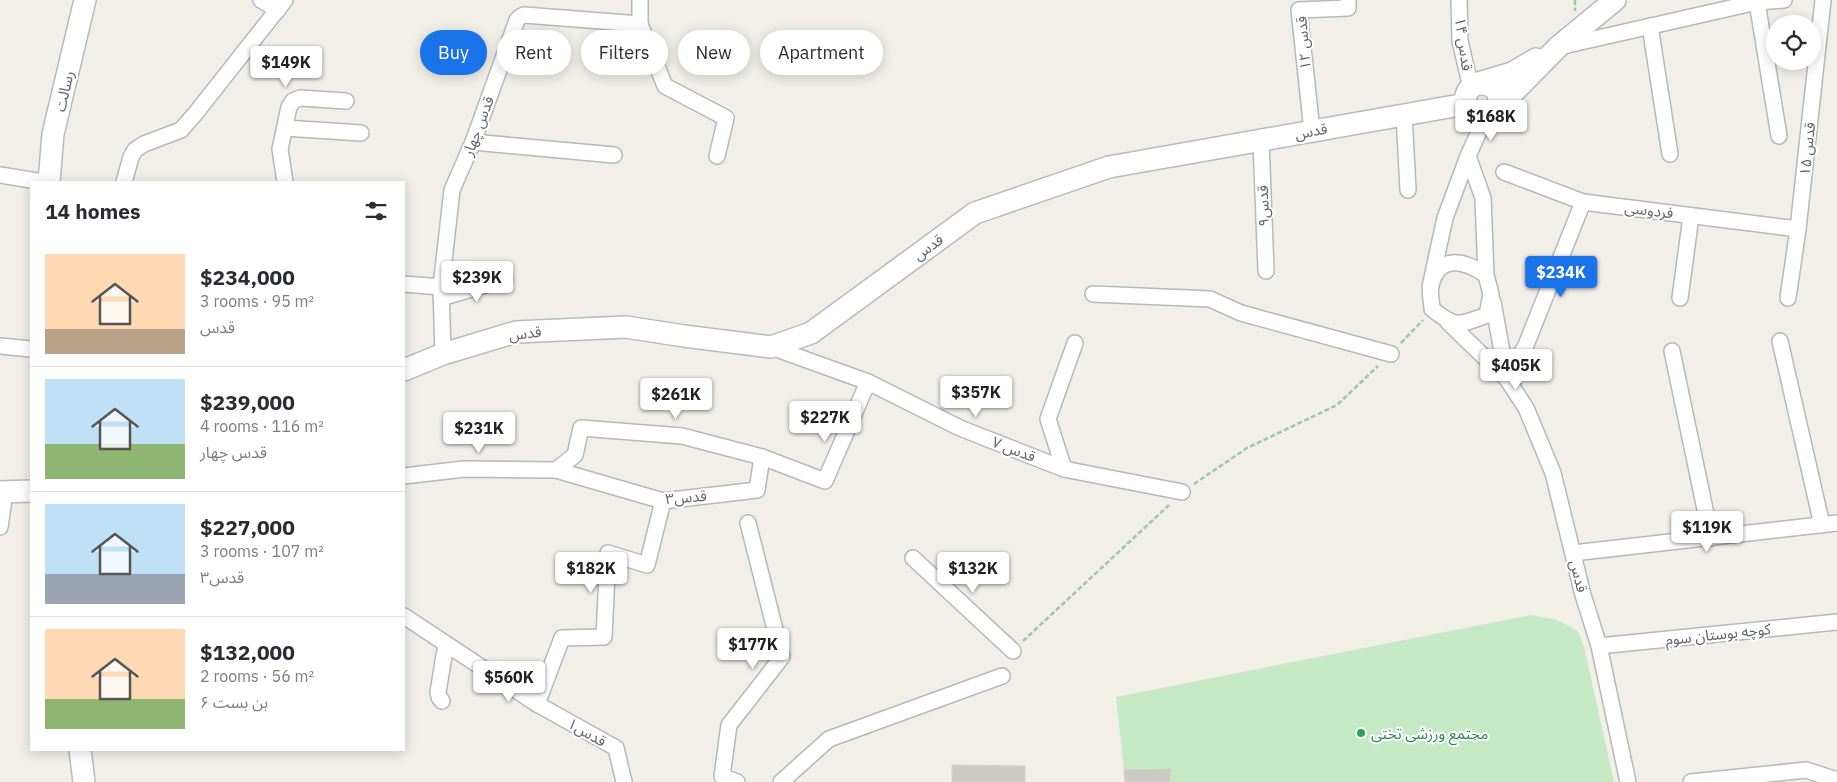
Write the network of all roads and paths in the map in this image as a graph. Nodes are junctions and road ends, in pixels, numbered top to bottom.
1 (85, 0) edge
2 (261, 0) edge
3 (640, 0) edge
4 (1348, 0) edge
5 (1459, 0) edge
6 (1614, 0) edge
7 (1784, 0) edge
8 (1823, 0) edge
9 (1756, 2) junction
10 (281, 5) edge
11 (640, 24) junction
12 (1650, 26) junction
13 (1558, 47) junction
14 (1472, 92) junction
15 (346, 100) dead end
16 (1404, 114) junction
17 (1490, 114) junction
18 (285, 128) junction
19 (1312, 131) junction
20 (361, 134) dead end
21 (1779, 136) dead end
22 (1261, 141) junction
23 (473, 142) junction
24 (1670, 154) dead end
25 (614, 155) dead end
26 (717, 156) dead end
27 (1468, 156) junction
28 (1504, 172) dead end
29 (0, 175) edge
30 (37, 181) edge
31 (49, 181) edge
32 (124, 181) edge
33 (285, 181) edge
34 (1408, 190) dead end
35 (1583, 202) junction
36 (1691, 216) junction
37 (1798, 229) junction
38 (1266, 270) dead end
39 (1486, 275) junction
40 (505, 279) dead end
41 (405, 284) edge
42 (1430, 287) junction
43 (441, 292) junction
44 (1093, 294) dead end
45 (1491, 294) junction
46 (1680, 298) dead end
47 (1788, 298) dead end
48 (1432, 310) junction
49 (1448, 322) junction
50 (1780, 341) dead end
51 (1075, 343) dead end
52 (0, 346) edge
53 (770, 347) junction
54 (30, 349) edge
55 (1672, 351) dead end
56 (443, 354) junction
57 (1391, 354) junction
58 (405, 370) edge
59 (1507, 379) junction
60 (868, 382) junction
61 (762, 457) junction
62 (1064, 469) junction
63 (556, 470) junction
64 (405, 476) edge
65 (30, 491) edge
66 (3, 492) edge
67 (1182, 492) junction
68 (662, 501) junction
69 (748, 523) dead end
70 (1829, 524) edge
71 (0, 528) edge
72 (1711, 538) junction
73 (1573, 553) junction
74 (913, 558) dead end
75 (405, 617) edge
76 (1837, 622) edge
77 (446, 644) junction
78 (1598, 646) junction
79 (1013, 651) joint
80 (1002, 676) dead end
81 (442, 701) dead end
82 (537, 704) junction
83 (80, 751) edge
84 (1837, 780) edge
85 (84, 782) edge
86 (624, 782) edge
87 (736, 782) edge
88 (781, 782) edge
89 (1628, 782) edge
90 (1691, 782) edge

1 - 31 street, رسالت
2 - 10 street
3 - 11 street
4 - 19 street, قدس ۱۲
5 - 14 street, قدس ۱۴
6 - 13 street, قدس
7 - 9 street, قدس
8 - 37 street, قدس ۱۵
9 - 12 street, قدس
9 - 21 street
10 - 32 street
11 - 23 street, قدس چهار
11 - 26 street
12 - 13 street, قدس
12 - 24 street
13 - 14 street, قدس
13 - 17 street, قدس
14 - 16 street, قدس
14 - 17 street
14 - 17 street
15 - 18 street
16 - 19 street, قدس
16 - 34 street
17 - 27 street, قدس
18 - 20 street
18 - 33 street
19 - 22 street, قدس
22 - 38 street, قدس۹
22 - 53 street, قدس
23 - 25 street
23 - 43 street, قدس چهار
27 - 39 street
27 - 42 street, قدس
28 - 35 street, فردوسی
29 - 30 street
35 - 36 street, فردوسی
35 - 59 street
36 - 37 street, فردوسی
36 - 46 street
37 - 47 street, قدس ۱۵
39 - 42 street
39 - 45 street
40 - 43 street
41 - 43 street
42 - 48 street
43 - 56 street, قدس چهار
44 - 57 street
45 - 49 street
45 - 59 street
48 - 49 street
48 - 57 path
49 - 59 street
50 - 70 street
51 - 62 street
52 - 54 street
53 - 56 street, قدس
53 - 60 street, قدس ۷
55 - 72 street
56 - 58 street, قدس
57 - 67 path
59 - 73 street, قدس
60 - 61 street
60 - 62 street, قدس ۷
61 - 63 street
61 - 68 street, قدس۳
62 - 67 street, قدس ۷
63 - 64 street, قدس۳
63 - 68 street, قدس۳
65 - 66 street
66 - 71 street
67 - 79 path
68 - 82 street
69 - 87 street
70 - 72 street
72 - 73 street
73 - 78 street, قدس
74 - 79 street
75 - 77 street, قدس۱
76 - 78 street, کوچه بوستان سوم
77 - 81 street
77 - 82 street, قدس۱
78 - 89 street, قدس
80 - 88 street
82 - 86 street, قدس۱
83 - 85 street
84 - 90 street

